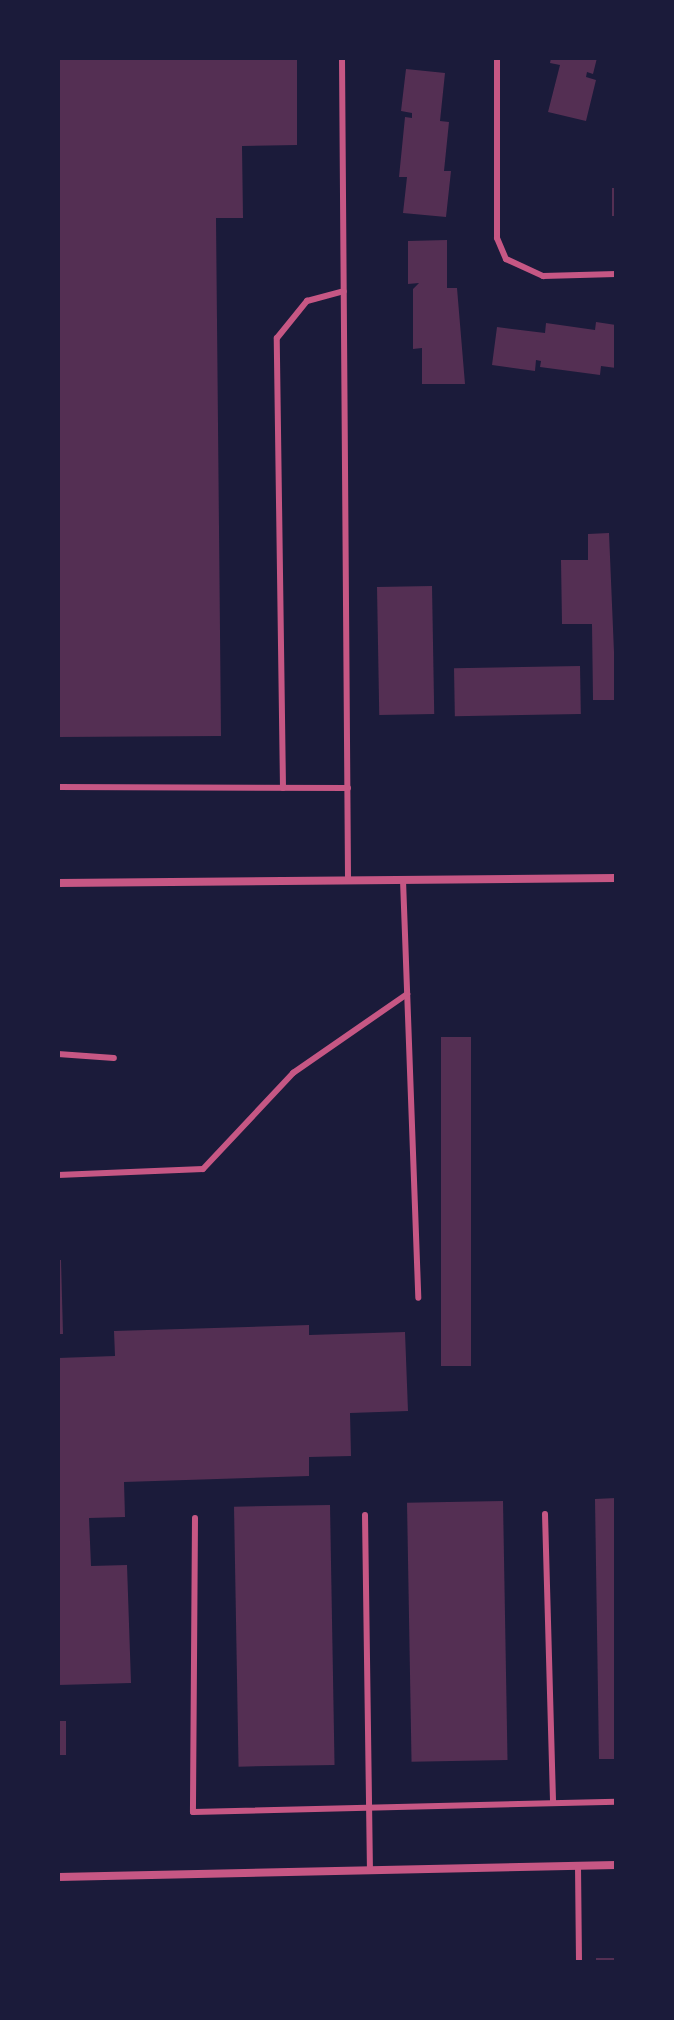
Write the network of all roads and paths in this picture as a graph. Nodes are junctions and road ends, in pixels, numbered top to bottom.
1 (342, 58) edge
2 (497, 58) edge
3 (616, 274) edge
4 (344, 291) junction
5 (58, 787) edge
6 (283, 788) junction
7 (348, 788) junction
8 (616, 878) edge
9 (348, 880) junction
10 (403, 880) junction
11 (58, 883) edge
12 (407, 994) junction
13 (58, 1054) edge
14 (114, 1058) dead end
15 (58, 1175) edge
16 (418, 1298) dead end
17 (545, 1514) dead end
18 (365, 1515) dead end
19 (195, 1518) dead end
20 (616, 1802) edge
21 (553, 1803) junction
22 (370, 1808) junction
23 (616, 1865) edge
24 (578, 1866) junction
25 (370, 1871) junction
26 (58, 1877) edge
27 (579, 1962) edge

1 - 4 lane
2 - 3 lane
4 - 6 lane
4 - 7 lane
5 - 6 lane
6 - 7 lane
7 - 9 lane
8 - 10 street
9 - 10 street
9 - 11 street
10 - 12 lane
12 - 15 lane
12 - 16 lane
13 - 14 lane
17 - 21 lane
18 - 22 lane
19 - 22 lane
20 - 21 lane
21 - 22 lane
22 - 25 lane
23 - 24 street
24 - 25 street
24 - 27 lane
25 - 26 street

